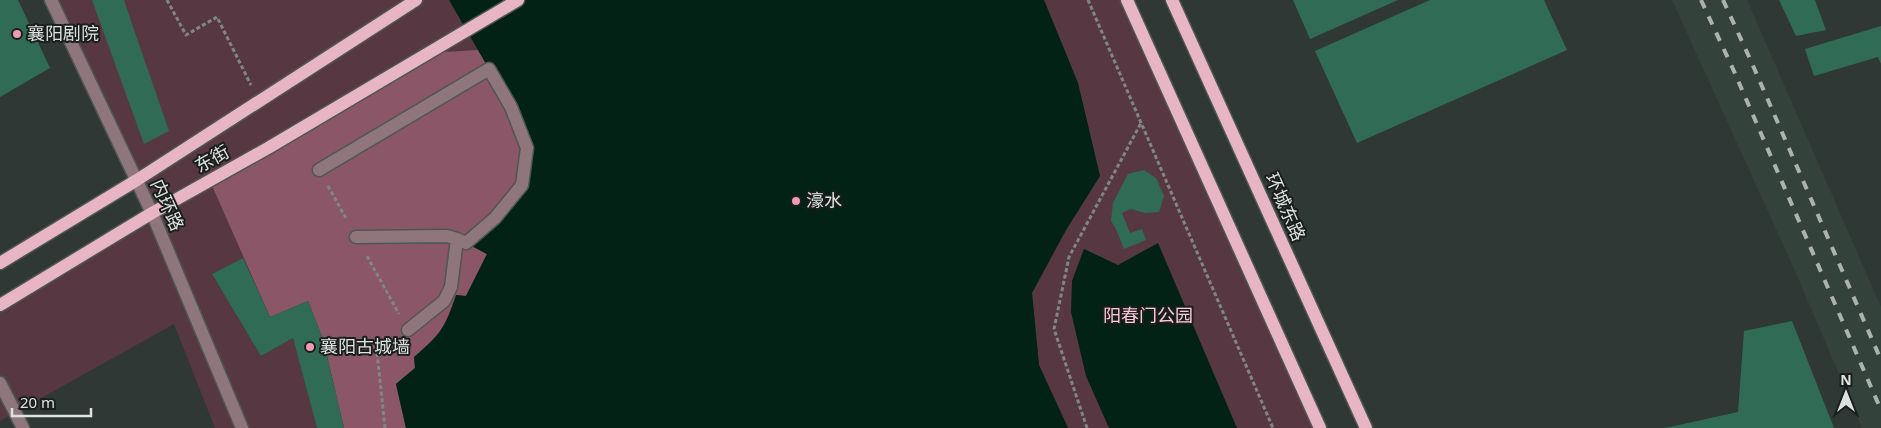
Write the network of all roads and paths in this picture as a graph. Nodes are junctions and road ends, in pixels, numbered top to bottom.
1 (52, 0) edge
2 (167, 0) edge
3 (416, 0) edge
4 (518, 0) edge
5 (1088, 0) edge
6 (1127, 0) edge
7 (1172, 0) edge
8 (261, 100) junction
9 (1141, 123) junction
10 (319, 170) joint
11 (137, 180) junction
12 (152, 213) junction
13 (356, 236) junction
14 (457, 239) junction
15 (0, 263) edge
16 (0, 304) edge
17 (408, 330) junction
18 (0, 383) edge
19 (23, 428) edge
20 (242, 428) edge
21 (385, 428) edge
22 (1087, 428) edge
23 (1273, 428) edge
24 (1320, 428) edge
25 (1366, 428) edge

1 - 11 street, 内环路
2 - 8 path
3 - 8 main road, 东街
4 - 12 main road, 东街
5 - 9 path
6 - 24 main road
7 - 25 main road, 环城东路
8 - 11 main road, 东街
9 - 22 path
9 - 23 path
10 - 13 path
10 - 14 street
11 - 12 street, 内环路
11 - 15 main road, 东街
12 - 16 main road, 东街
12 - 20 street, 内环路
13 - 14 street
13 - 17 path
14 - 17 street
17 - 21 path
18 - 19 street

